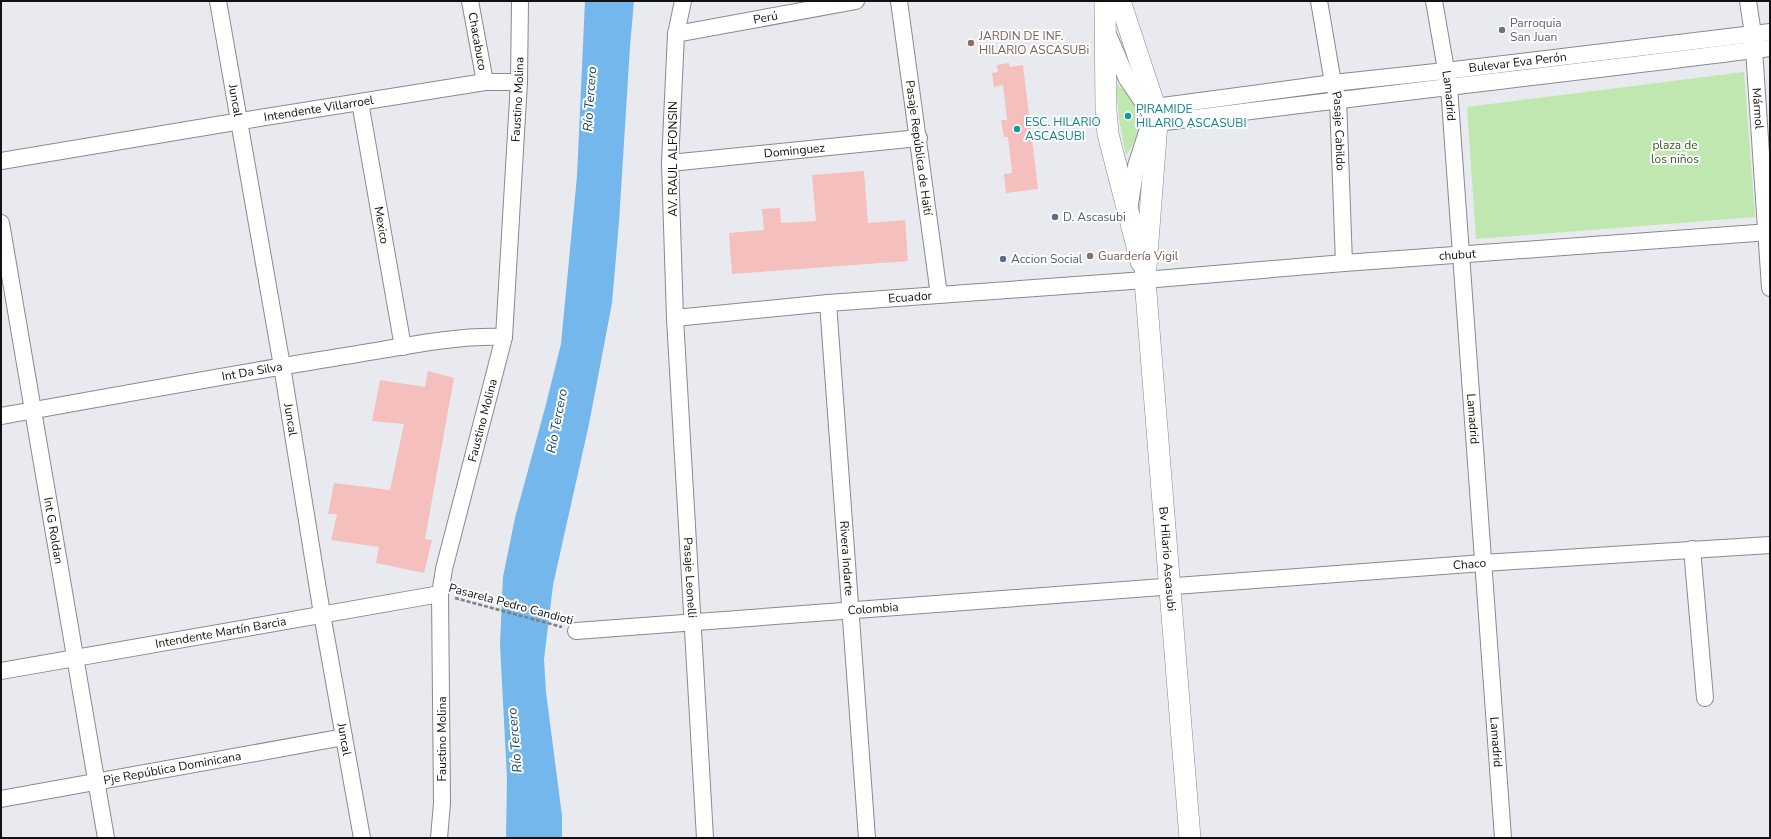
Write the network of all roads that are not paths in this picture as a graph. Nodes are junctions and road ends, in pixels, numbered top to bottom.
1 (218, 1) edge
2 (470, 1) edge
3 (520, 1) edge
4 (683, 1) edge
5 (856, 1) edge
6 (899, 1) edge
7 (1105, 1) edge
8 (1120, 1) edge
9 (1319, 1) edge
10 (1434, 1) edge
11 (1748, 1) edge
12 (1105, 27) junction
13 (1770, 32) edge
14 (676, 34) junction
15 (1754, 42) junction
16 (1770, 48) edge
17 (1445, 71) junction
18 (484, 82) junction
19 (519, 82) junction
20 (1333, 83) junction
21 (1449, 87) junction
22 (1338, 99) junction
23 (360, 102) junction
24 (1155, 115) junction
25 (241, 121) junction
26 (919, 138) junction
27 (1, 161) edge
28 (670, 163) junction
29 (1129, 215) junction
30 (1, 223) edge
31 (1768, 233) edge
32 (1462, 254) junction
33 (1344, 263) junction
34 (1145, 280) junction
35 (1770, 288) edge
36 (939, 295) junction
37 (828, 303) junction
38 (675, 318) junction
39 (504, 337) junction
40 (403, 347) junction
41 (282, 366) junction
42 (34, 410) junction
43 (1, 416) edge
44 (1770, 544) edge
45 (1692, 549) junction
46 (1482, 563) junction
47 (1170, 588) junction
48 (440, 594) junction
49 (851, 611) junction
50 (322, 614) junction
51 (692, 622) junction
52 (576, 631) road end
53 (74, 660) junction
54 (1, 672) edge
55 (1705, 698) dead end
56 (344, 737) junction
57 (96, 781) junction
58 (1, 799) edge
59 (106, 838) edge
60 (362, 838) edge
61 (439, 838) edge
62 (706, 838) edge
63 (867, 838) edge
64 (1190, 838) edge
65 (1503, 838) edge

1 - 25 street, Juncal
2 - 18 street, Chacabuco
3 - 19 street, Faustino Molina
4 - 14 street, AV. RAUL ALFONSIN
5 - 14 street, Perú
6 - 26 street, Pasaje República de Haití
7 - 12 main road
8 - 24 main road
9 - 20 street, Pasaje Cabildo
10 - 17 street, Lamadrid
11 - 15 street, Mármol
12 - 24 street
12 - 29 main road
13 - 15 street, Bulevar Eva Perón
14 - 28 street, AV. RAUL ALFONSIN
15 - 16 street, Bulevar Eva Perón
15 - 17 street, Bulevar Eva Perón
15 - 21 street, Bulevar Eva Perón
15 - 31 street, Mármol
17 - 20 street, Bulevar Eva Perón
17 - 21 street, Lamadrid
18 - 19 street, Intendente Villarroel
18 - 23 street, Intendente Villarroel
19 - 39 street, Faustino Molina
20 - 22 street, Pasaje Cabildo
20 - 24 street, Bulevar Eva Perón
21 - 22 street, Bulevar Eva Perón
21 - 32 street, Lamadrid
22 - 24 street, Bulevar Eva Perón
22 - 33 street, Pasaje Cabildo
23 - 25 street, Intendente Villarroel
23 - 40 street, Mexico
24 - 29 street
24 - 34 main road
25 - 27 street, Intendente Villarroel
25 - 41 street, Juncal
26 - 28 street, Dominguez
26 - 36 street, Pasaje República de Haití
28 - 38 street, AV. RAUL ALFONSIN
29 - 34 main road
30 - 42 street, Int G Roldan
31 - 32 street, chubut
31 - 35 street, Mármol
32 - 33 street, chubut
32 - 46 street, Lamadrid
33 - 34 street, chubut
34 - 36 street, Ecuador
34 - 47 main road, Bv Hilario Ascasubi
36 - 37 street, Ecuador
37 - 38 street, Ecuador
37 - 49 street, Rivera Indarte
38 - 51 street, Pasaje Leonelli
39 - 40 street, Int Da Silva
39 - 48 street, Faustino Molina
40 - 41 street, Int Da Silva
41 - 42 street, Int Da Silva
41 - 50 street, Juncal
42 - 43 street, Int Da Silva
42 - 53 street, Int G Roldan
44 - 45 street, Chaco
45 - 46 street, Chaco
45 - 55 street
46 - 47 street, Chaco
46 - 65 street, Lamadrid
47 - 49 street, Colombia
47 - 64 main road, Bv Hilario Ascasubi
48 - 50 street, Intendente Martín Barcia
48 - 61 street, Faustino Molina
49 - 51 street, Colombia
49 - 63 street, Rivera Indarte
50 - 53 street, Intendente Martín Barcia
50 - 56 street, Juncal
51 - 52 street, Colombia
51 - 62 street, Pasaje Leonelli
53 - 54 street, Intendente Martín Barcia
53 - 57 street, Int G Roldan
56 - 57 street, Pje República Dominicana
56 - 60 street, Juncal
57 - 58 street, Pje República Dominicana
57 - 59 street, Int G Roldan

